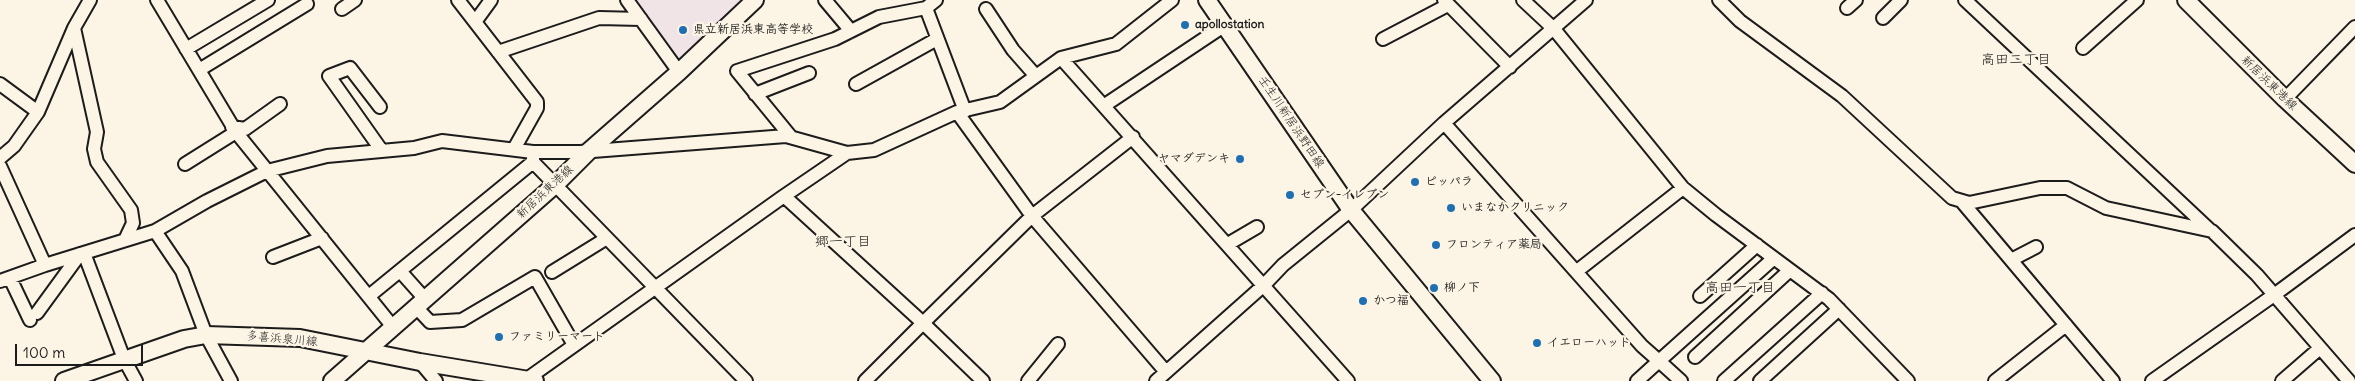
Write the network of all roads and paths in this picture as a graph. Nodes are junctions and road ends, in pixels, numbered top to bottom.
1 (90, 0) edge
2 (158, 0) edge
3 (268, 0) edge
4 (355, 0) edge
5 (458, 0) edge
6 (491, 0) edge
7 (628, 0) edge
8 (754, 0) edge
9 (825, 0) edge
10 (936, 0) edge
11 (1172, 0) edge
12 (1206, 0) edge
13 (1523, 0) edge
14 (1586, 0) edge
15 (1719, 0) edge
16 (1901, 0) edge
17 (1965, 0) edge
18 (2136, 0) edge
19 (2186, 0) edge
20 (1446, 2) edge
21 (307, 4) dead end
22 (926, 8) junction
23 (342, 9) dead end
24 (986, 10) dead end
25 (641, 18) junction
26 (1883, 18) dead end
27 (474, 22) junction
28 (1225, 25) junction
29 (2355, 27) edge
30 (74, 28) junction
31 (1554, 29) junction
32 (851, 31) junction
33 (937, 39) junction
34 (1383, 39) dead end
35 (2084, 48) dead end
36 (186, 49) junction
37 (498, 52) junction
38 (1061, 58) junction
39 (1510, 66) junction
40 (199, 70) junction
41 (679, 72) junction
42 (809, 73) dead end
43 (1035, 75) junction
44 (0, 84) edge
45 (856, 84) dead end
46 (755, 94) junction
47 (2285, 99) junction
48 (280, 104) dead end
49 (1105, 106) junction
50 (380, 107) dead end
51 (38, 112) junction
52 (961, 112) junction
53 (1444, 123) junction
54 (234, 130) junction
55 (791, 137) junction
56 (1133, 137) junction
57 (514, 149) junction
58 (590, 150) junction
59 (382, 151) junction
60 (847, 152) junction
61 (533, 157) junction
62 (0, 158) edge
63 (186, 164) dead end
64 (2355, 164) edge
65 (0, 166) edge
66 (267, 171) junction
67 (556, 184) junction
68 (1683, 188) junction
69 (784, 196) junction
70 (1963, 203) junction
71 (1351, 210) junction
72 (1032, 216) junction
73 (1257, 227) dead end
74 (2210, 230) junction
75 (155, 231) junction
76 (2355, 235) edge
77 (322, 238) junction
78 (607, 238) junction
79 (125, 240) junction
80 (1228, 244) junction
81 (1757, 245) junction
82 (2036, 247) dead end
83 (82, 253) junction
84 (273, 256) dead end
85 (1774, 258) junction
86 (2011, 260) junction
87 (45, 265) junction
88 (1790, 270) junction
89 (400, 271) junction
90 (1577, 271) junction
91 (552, 272) dead end
92 (5, 280) edge
93 (1264, 285) junction
94 (655, 288) junction
95 (1822, 293) junction
96 (2274, 295) junction
97 (369, 296) junction
98 (1700, 296) dead end
99 (420, 303) junction
100 (1839, 309) junction
101 (923, 323) junction
102 (2066, 325) junction
103 (394, 327) junction
104 (206, 335) junction
105 (1058, 344) dead end
106 (574, 345) junction
107 (2320, 348) junction
108 (366, 350) junction
109 (1695, 357) dead end
110 (124, 359) junction
111 (1659, 361) junction
112 (420, 362) junction
113 (1166, 372) junction
114 (531, 380) edge
115 (64, 381) edge
116 (136, 381) edge
117 (231, 381) edge
118 (332, 381) edge
119 (436, 381) edge
120 (746, 381) edge
121 (865, 381) edge
122 (983, 381) edge
123 (1028, 381) edge
124 (1156, 381) edge
125 (1348, 381) edge
126 (1492, 381) edge
127 (1637, 381) edge
128 (1681, 381) edge
129 (1724, 381) edge
130 (1760, 381) edge
131 (1908, 381) edge
132 (1995, 381) edge
133 (2113, 381) edge
134 (2152, 381) edge
135 (2282, 381) edge
136 (2349, 381) edge

1 - 30 street
2 - 36 street
3 - 36 street
4 - 23 street
5 - 27 street
6 - 27 street
7 - 25 street
8 - 41 main road, 新居浜東港線
9 - 32 street
10 - 22 street
11 - 38 street
12 - 28 main road, 壬生川新居浜野田線
13 - 31 street
14 - 31 street
15 - 70 street
16 - 26 street
17 - 74 street
18 - 35 street
19 - 47 main road, 新居浜東港線
20 - 34 street
20 - 39 street
21 - 40 street
22 - 32 street
22 - 33 street
24 - 43 street
25 - 37 street
25 - 41 street
27 - 37 street
28 - 49 street
28 - 71 main road, 壬生川新居浜野田線
29 - 47 street
30 - 51 street
30 - 79 street
31 - 39 street
31 - 68 street
32 - 46 street
33 - 45 street
33 - 52 street
36 - 40 street
37 - 57 street
38 - 43 street
38 - 49 street
39 - 53 street
40 - 54 street
41 - 58 main road, 新居浜東港線
42 - 46 street
43 - 52 street
44 - 51 street
46 - 55 street
47 - 64 main road, 新居浜東港線
48 - 54 street
49 - 56 street
50 - 59 street
51 - 62 street
52 - 60 street
52 - 72 street
53 - 71 street
53 - 90 street
54 - 63 street
54 - 66 street
55 - 58 street
55 - 60 street
56 - 72 street
56 - 80 street
57 - 59 street
57 - 61 street
58 - 61 street
58 - 67 main road, 新居浜東港線
59 - 66 street
60 - 69 street
61 - 67 street
61 - 89 street
65 - 87 street
66 - 75 street
66 - 77 street
67 - 78 street
67 - 99 main road, 新居浜東港線
68 - 81 street
68 - 90 street
69 - 94 street
69 - 101 street
70 - 74 street
70 - 86 street
71 - 93 street
71 - 126 main road, 壬生川新居浜野田線
72 - 101 street
72 - 113 street
73 - 80 street
74 - 96 street
75 - 79 street
75 - 104 street
76 - 96 street
77 - 84 street
77 - 97 street
78 - 91 street
78 - 94 street
79 - 83 street
80 - 93 street
81 - 85 street
81 - 98 street
82 - 86 street
83 - 87 street
83 - 92 street
83 - 110 street
85 - 88 street
85 - 111 street
86 - 102 street
87 - 92 street
88 - 95 street
88 - 109 street
89 - 97 street
89 - 99 street
90 - 111 street
93 - 113 street
93 - 125 street
94 - 106 street
94 - 120 street
95 - 100 street
95 - 129 street
96 - 107 street
96 - 134 street
97 - 103 street
99 - 103 main road, 新居浜東港線
99 - 106 street
100 - 130 street
100 - 131 street
101 - 121 street
101 - 122 street
102 - 132 street
102 - 133 street
103 - 108 main road, 新居浜東港線
104 - 108 main road, 多喜浜泉川線
104 - 110 main road, 多喜浜泉川線
104 - 117 street
105 - 123 street
106 - 114 street
107 - 135 street
107 - 136 street
108 - 112 main road, 多喜浜泉川線
108 - 118 main road, 新居浜東港線
110 - 115 main road, 多喜浜泉川線
110 - 116 street
111 - 127 street
111 - 128 street
112 - 114 main road, 多喜浜泉川線
112 - 119 street
113 - 124 street

